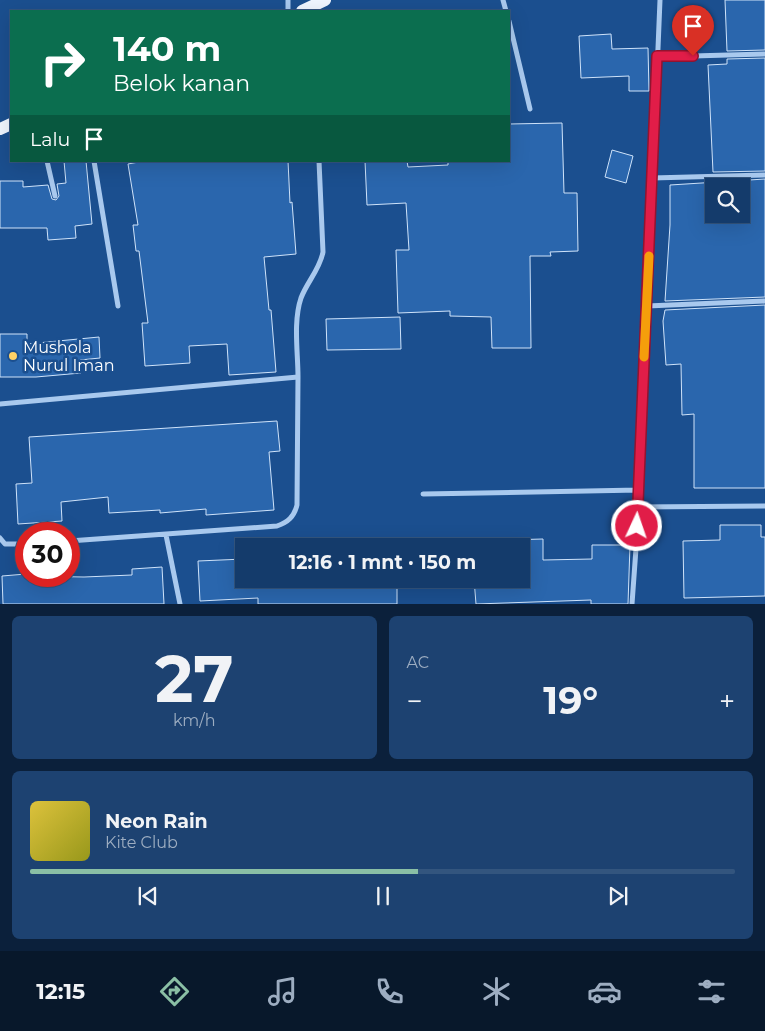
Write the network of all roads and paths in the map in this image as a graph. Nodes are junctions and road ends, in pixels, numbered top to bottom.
1 (324, 0) edge
2 (660, 0) edge
3 (308, 10) edge
4 (510, 25) edge
5 (765, 54) edge
6 (657, 56) junction
7 (530, 109) dead end
8 (47, 162) edge
9 (94, 162) edge
10 (319, 162) edge
11 (765, 174) edge
12 (652, 178) junction
13 (55, 196) dead end
14 (765, 301) edge
15 (118, 306) dead end
16 (647, 306) junction
17 (298, 377) junction
18 (0, 404) edge
19 (639, 490) junction
20 (423, 494) dead end
21 (638, 506) junction
22 (765, 506) edge
23 (166, 536) junction
24 (0, 538) edge
25 (80, 540) edge
26 (15, 544) edge
27 (180, 604) edge
28 (632, 604) edge

1 - 3 main road
2 - 6 street
4 - 7 street
5 - 6 street
6 - 12 street
8 - 13 street
9 - 15 street
10 - 17 street
11 - 12 street
12 - 16 street
14 - 16 street
16 - 19 street
17 - 18 street
17 - 23 street
19 - 20 street
19 - 21 street
21 - 22 street
21 - 28 street
23 - 25 street
23 - 27 street
24 - 26 street

